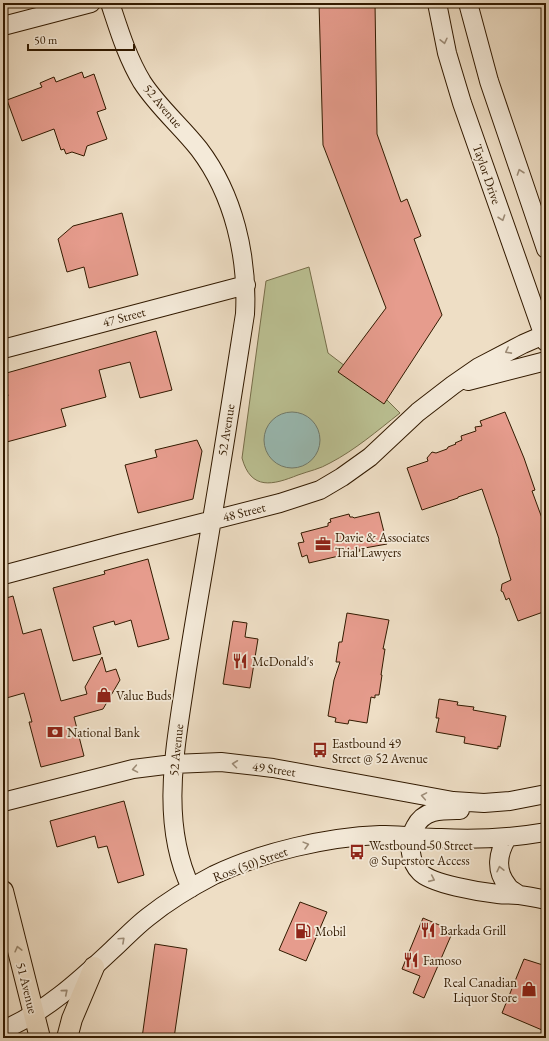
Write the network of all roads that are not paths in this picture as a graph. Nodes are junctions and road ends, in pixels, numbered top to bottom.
1 (91, 3) edge
2 (110, 3) edge
3 (436, 3) edge
4 (468, 3) edge
5 (476, 3) edge
6 (3, 26) edge
7 (474, 26) junction
8 (546, 249) edge
9 (246, 285) junction
10 (545, 337) edge
11 (3, 349) edge
12 (546, 361) edge
13 (453, 385) junction
14 (212, 520) junction
15 (3, 575) edge
16 (173, 764) junction
17 (546, 794) edge
18 (510, 801) junction
19 (3, 802) edge
20 (546, 832) edge
21 (410, 836) junction
22 (507, 838) junction
23 (192, 888) junction
24 (3, 891) edge
25 (519, 895) junction
26 (546, 900) edge
27 (94, 967) junction
28 (33, 1014) junction
29 (3, 1030) edge
30 (40, 1038) edge
31 (67, 1038) edge

1 - 6 street
2 - 9 street, 52 Avenue
3 -> 10 street, Taylor Drive
4 - 7 street
5 - 7 street
8 -> 7 street
9 - 11 street, 47 Street
9 - 14 street, 52 Avenue
10 -> 13 street, 48 Street
12 - 13 street, 48 Street
13 - 14 street, 48 Street
14 - 15 street, 48 Street
14 - 16 street, 52 Avenue
18 -> 16 street, 49 Street
16 -> 19 street, 49 Street
16 - 23 street, 52 Avenue
17 - 18 street, 49 Street
18 - 21 street
20 - 22 street, Ross (50) Street
21 - 22 street, Ross (50) Street
23 -> 21 street, Ross (50) Street
21 -> 25 street
25 -> 22 street
27 -> 23 street, Ross (50) Street
28 -> 24 main road, 51 Avenue
25 - 26 street
28 -> 27 street, Ross (50) Street
27 - 31 main road
28 - 29 street, Ross (50) Street
28 - 30 main road, 51 Avenue

